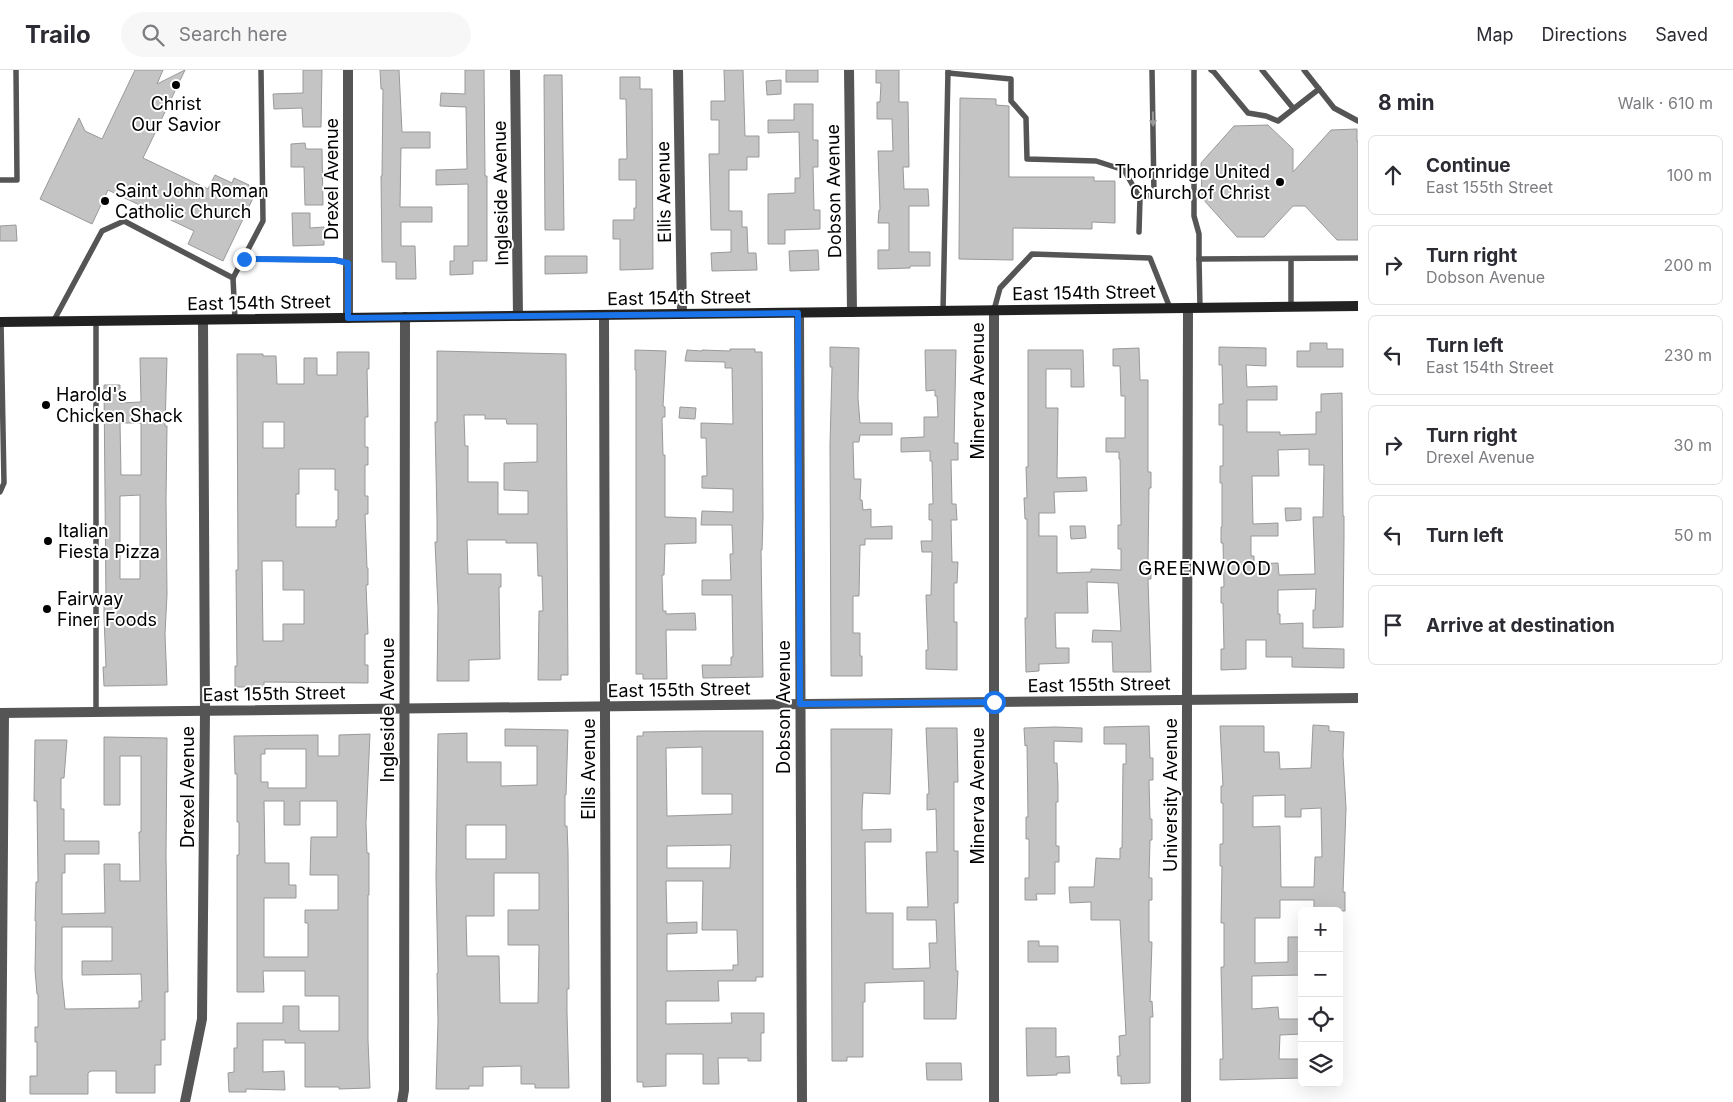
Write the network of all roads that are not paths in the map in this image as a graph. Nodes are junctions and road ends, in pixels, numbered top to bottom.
1 (16, 70) edge
2 (261, 70) edge
3 (348, 70) edge
4 (515, 70) edge
5 (678, 70) edge
6 (849, 70) edge
7 (1152, 70) edge
8 (1194, 70) edge
9 (1211, 70) edge
10 (1262, 70) edge
11 (1304, 70) edge
12 (948, 71) edge
13 (1319, 89) junction
14 (1293, 108) junction
15 (1358, 121) edge
16 (0, 180) edge
17 (1140, 198) junction
18 (1139, 232) dead end
19 (1358, 258) edge
20 (244, 259) junction
21 (1199, 259) junction
22 (1291, 259) junction
23 (348, 263) junction
24 (234, 278) junction
25 (1358, 306) edge
26 (1291, 307) junction
27 (1170, 308) junction
28 (1188, 308) junction
29 (1200, 308) junction
30 (994, 310) junction
31 (943, 311) junction
32 (852, 312) junction
33 (798, 313) junction
34 (682, 314) junction
35 (604, 315) junction
36 (518, 316) junction
37 (405, 317) junction
38 (348, 318) junction
39 (203, 320) junction
40 (235, 320) junction
41 (96, 321) junction
42 (0, 322) edge
43 (53, 322) junction
44 (1, 372) edge
45 (1, 408) edge
46 (2, 446) edge
47 (0, 490) edge
48 (1358, 698) edge
49 (1187, 700) junction
50 (994, 702) junction
51 (800, 704) junction
52 (605, 707) junction
53 (404, 709) junction
54 (205, 711) junction
55 (96, 712) junction
56 (2, 713) edge
57 (1, 1102) edge
58 (184, 1102) edge
59 (402, 1102) edge
60 (606, 1102) edge
61 (802, 1102) edge
62 (994, 1102) edge
63 (1186, 1102) edge

1 - 16 lane
2 - 20 lane
3 - 23 street, Drexel Avenue
4 - 36 street, Ingleside Avenue
5 - 34 street, Ellis Avenue
6 - 32 street, Dobson Avenue
7 -> 17 lane
8 - 21 lane
9 - 14 lane
10 - 14 lane
11 - 13 lane
12 - 17 lane
12 - 31 lane
13 - 14 lane
13 - 15 lane
17 - 18 lane
19 - 22 lane
20 - 23 lane
20 - 24 lane
21 - 22 lane
21 - 29 lane
22 - 26 lane
23 - 38 street, Drexel Avenue
24 - 40 lane
24 - 43 lane
25 - 26 street, East 154th Street
26 - 29 street, East 154th Street
27 - 28 street, East 154th Street
27 - 30 street, East 154th Street
27 - 30 lane
28 - 29 street, East 154th Street
28 - 49 street, University Avenue
30 - 31 street, East 154th Street
30 - 50 street, Minerva Avenue
31 - 32 street, East 154th Street
32 - 33 street, East 154th Street
33 - 34 street, East 154th Street
33 - 51 street, Dobson Avenue
34 - 35 street, East 154th Street
35 - 36 street, East 154th Street
35 - 52 street, Ellis Avenue
36 - 37 street, East 154th Street
37 - 38 street, East 154th Street
37 - 53 street, Ingleside Avenue
38 - 40 street, East 154th Street
39 - 40 street, East 154th Street
39 - 41 street, East 154th Street
39 - 54 street, Drexel Avenue
41 - 43 street, East 154th Street
41 - 55 lane
42 - 43 street, East 154th Street
42 - 44 lane
44 - 45 lane
45 - 46 lane
46 - 47 lane
48 - 49 street, East 155th Street
49 - 50 street, East 155th Street
49 - 63 street, University Avenue
50 - 51 street, East 155th Street
50 - 62 street, Minerva Avenue
51 - 52 street, East 155th Street
51 - 61 street, Dobson Avenue
52 - 53 street, East 155th Street
52 - 60 street, Ellis Avenue
53 - 54 street, East 155th Street
53 - 59 street, Ingleside Avenue
54 - 55 street, East 155th Street
54 - 58 street, Drexel Avenue
55 - 56 street, East 155th Street
56 - 57 street

